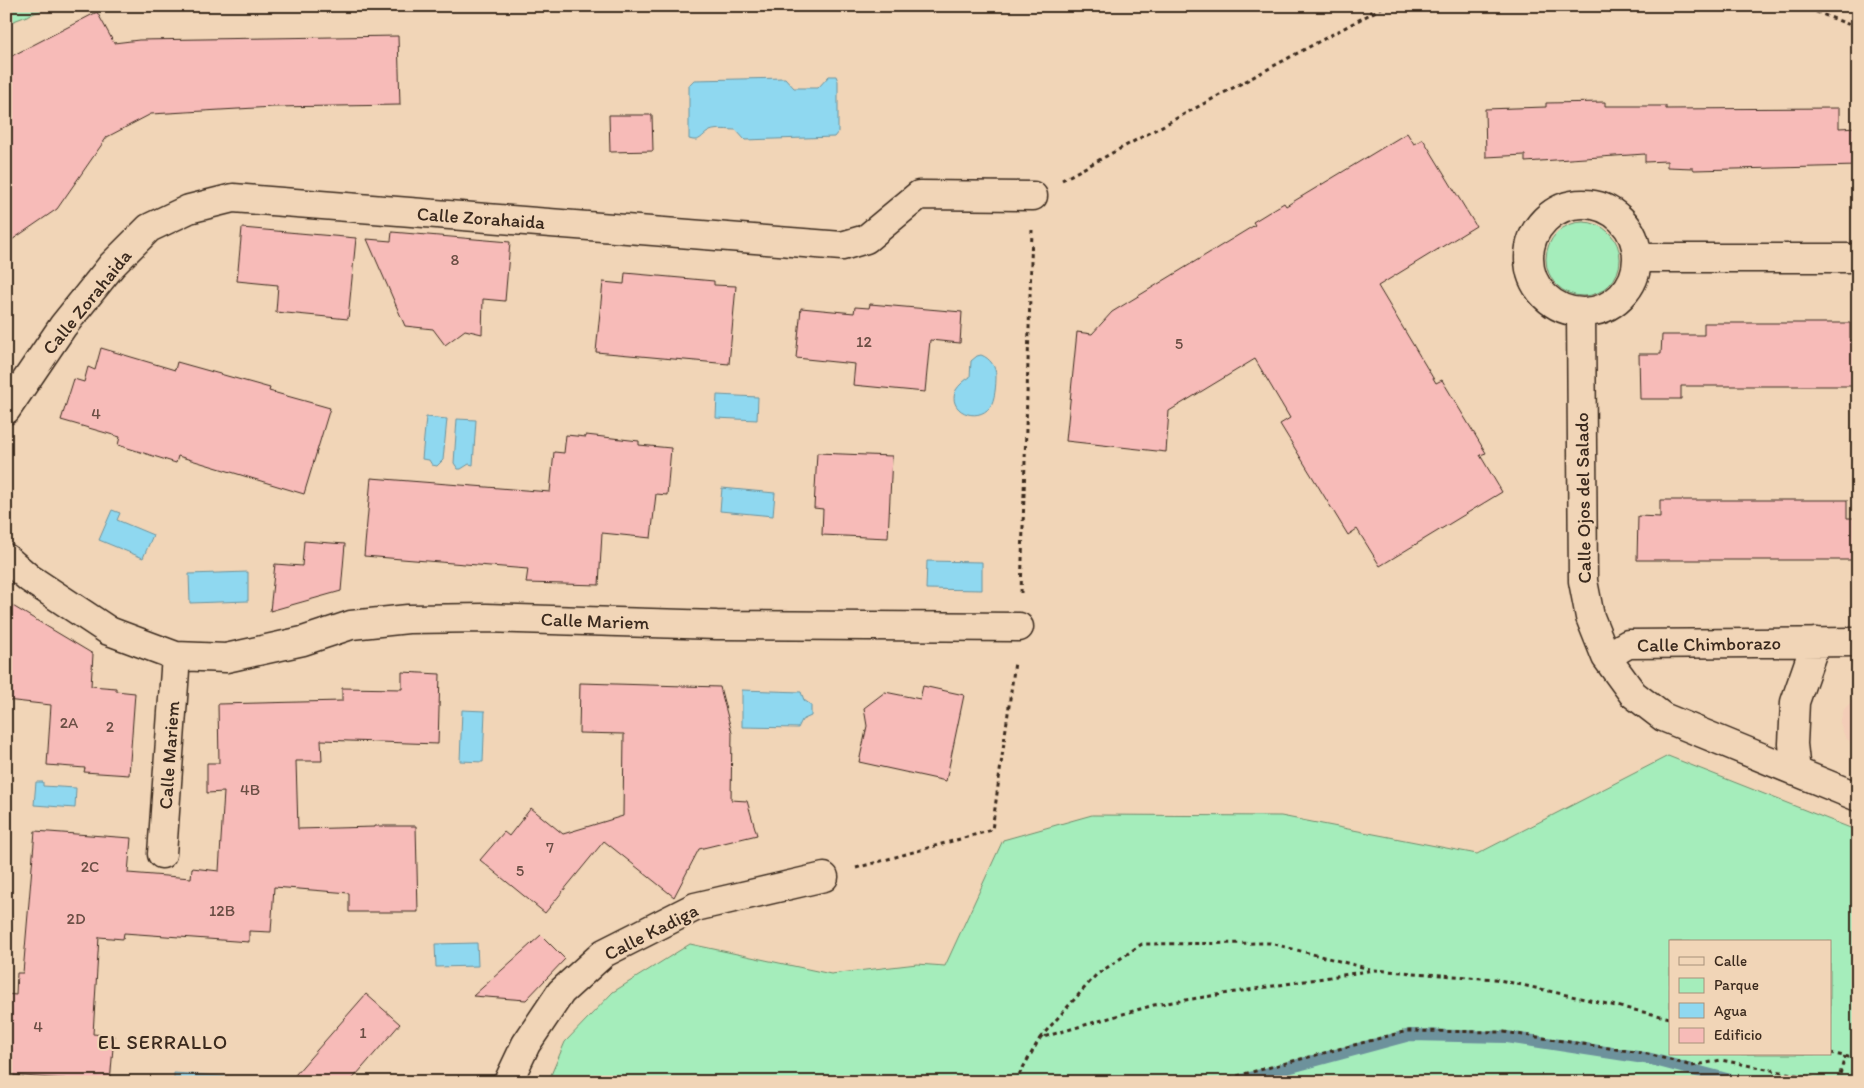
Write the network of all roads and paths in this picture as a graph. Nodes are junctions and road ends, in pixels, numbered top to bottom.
1 (1374, 6) edge
2 (1385, 6) edge
3 (1801, 6) edge
4 (1369, 14) junction
5 (1858, 28) edge
6 (1033, 196) junction
7 (1638, 258) junction
8 (1858, 258) edge
9 (1580, 312) junction
10 (6, 410) edge
11 (6, 558) edge
12 (1019, 627) junction
13 (1816, 642) junction
14 (1858, 642) edge
15 (176, 656) junction
16 (1606, 657) junction
17 (1796, 772) junction
18 (1858, 797) edge
19 (162, 854) dead end
20 (824, 877) joint
21 (1374, 970) junction
22 (1669, 1018) edge
23 (1040, 1038) junction
24 (1832, 1053) edge
25 (1845, 1056) junction
26 (1858, 1059) edge
27 (508, 1082) edge
28 (1015, 1082) edge
29 (1214, 1082) edge
30 (1832, 1082) edge
31 (1838, 1082) edge

1 - 4 path
2 - 4 path
3 - 5 path
4 - 6 path
6 - 10 street, Calle Zorahaida
6 - 12 path
7 - 8 street
7 - 9 street
7 - 9 street
9 - 16 street, Calle Ojos del Salado
11 - 15 street, Calle Mariem
12 - 15 street, Calle Mariem
12 - 20 path
13 - 14 street, Calle Chimborazo
13 - 16 street, Calle Chimborazo
13 - 17 street, Calle Chimborazo
15 - 19 street, Calle Mariem
16 - 17 street, Calle Ojos del Salado
17 - 18 street, Calle Ojos del Salado
20 - 27 street, Calle Kadiga
21 - 22 path
21 - 23 path
21 - 23 path
23 - 28 path
24 - 25 path
25 - 26 path
25 - 31 path
29 - 30 path

